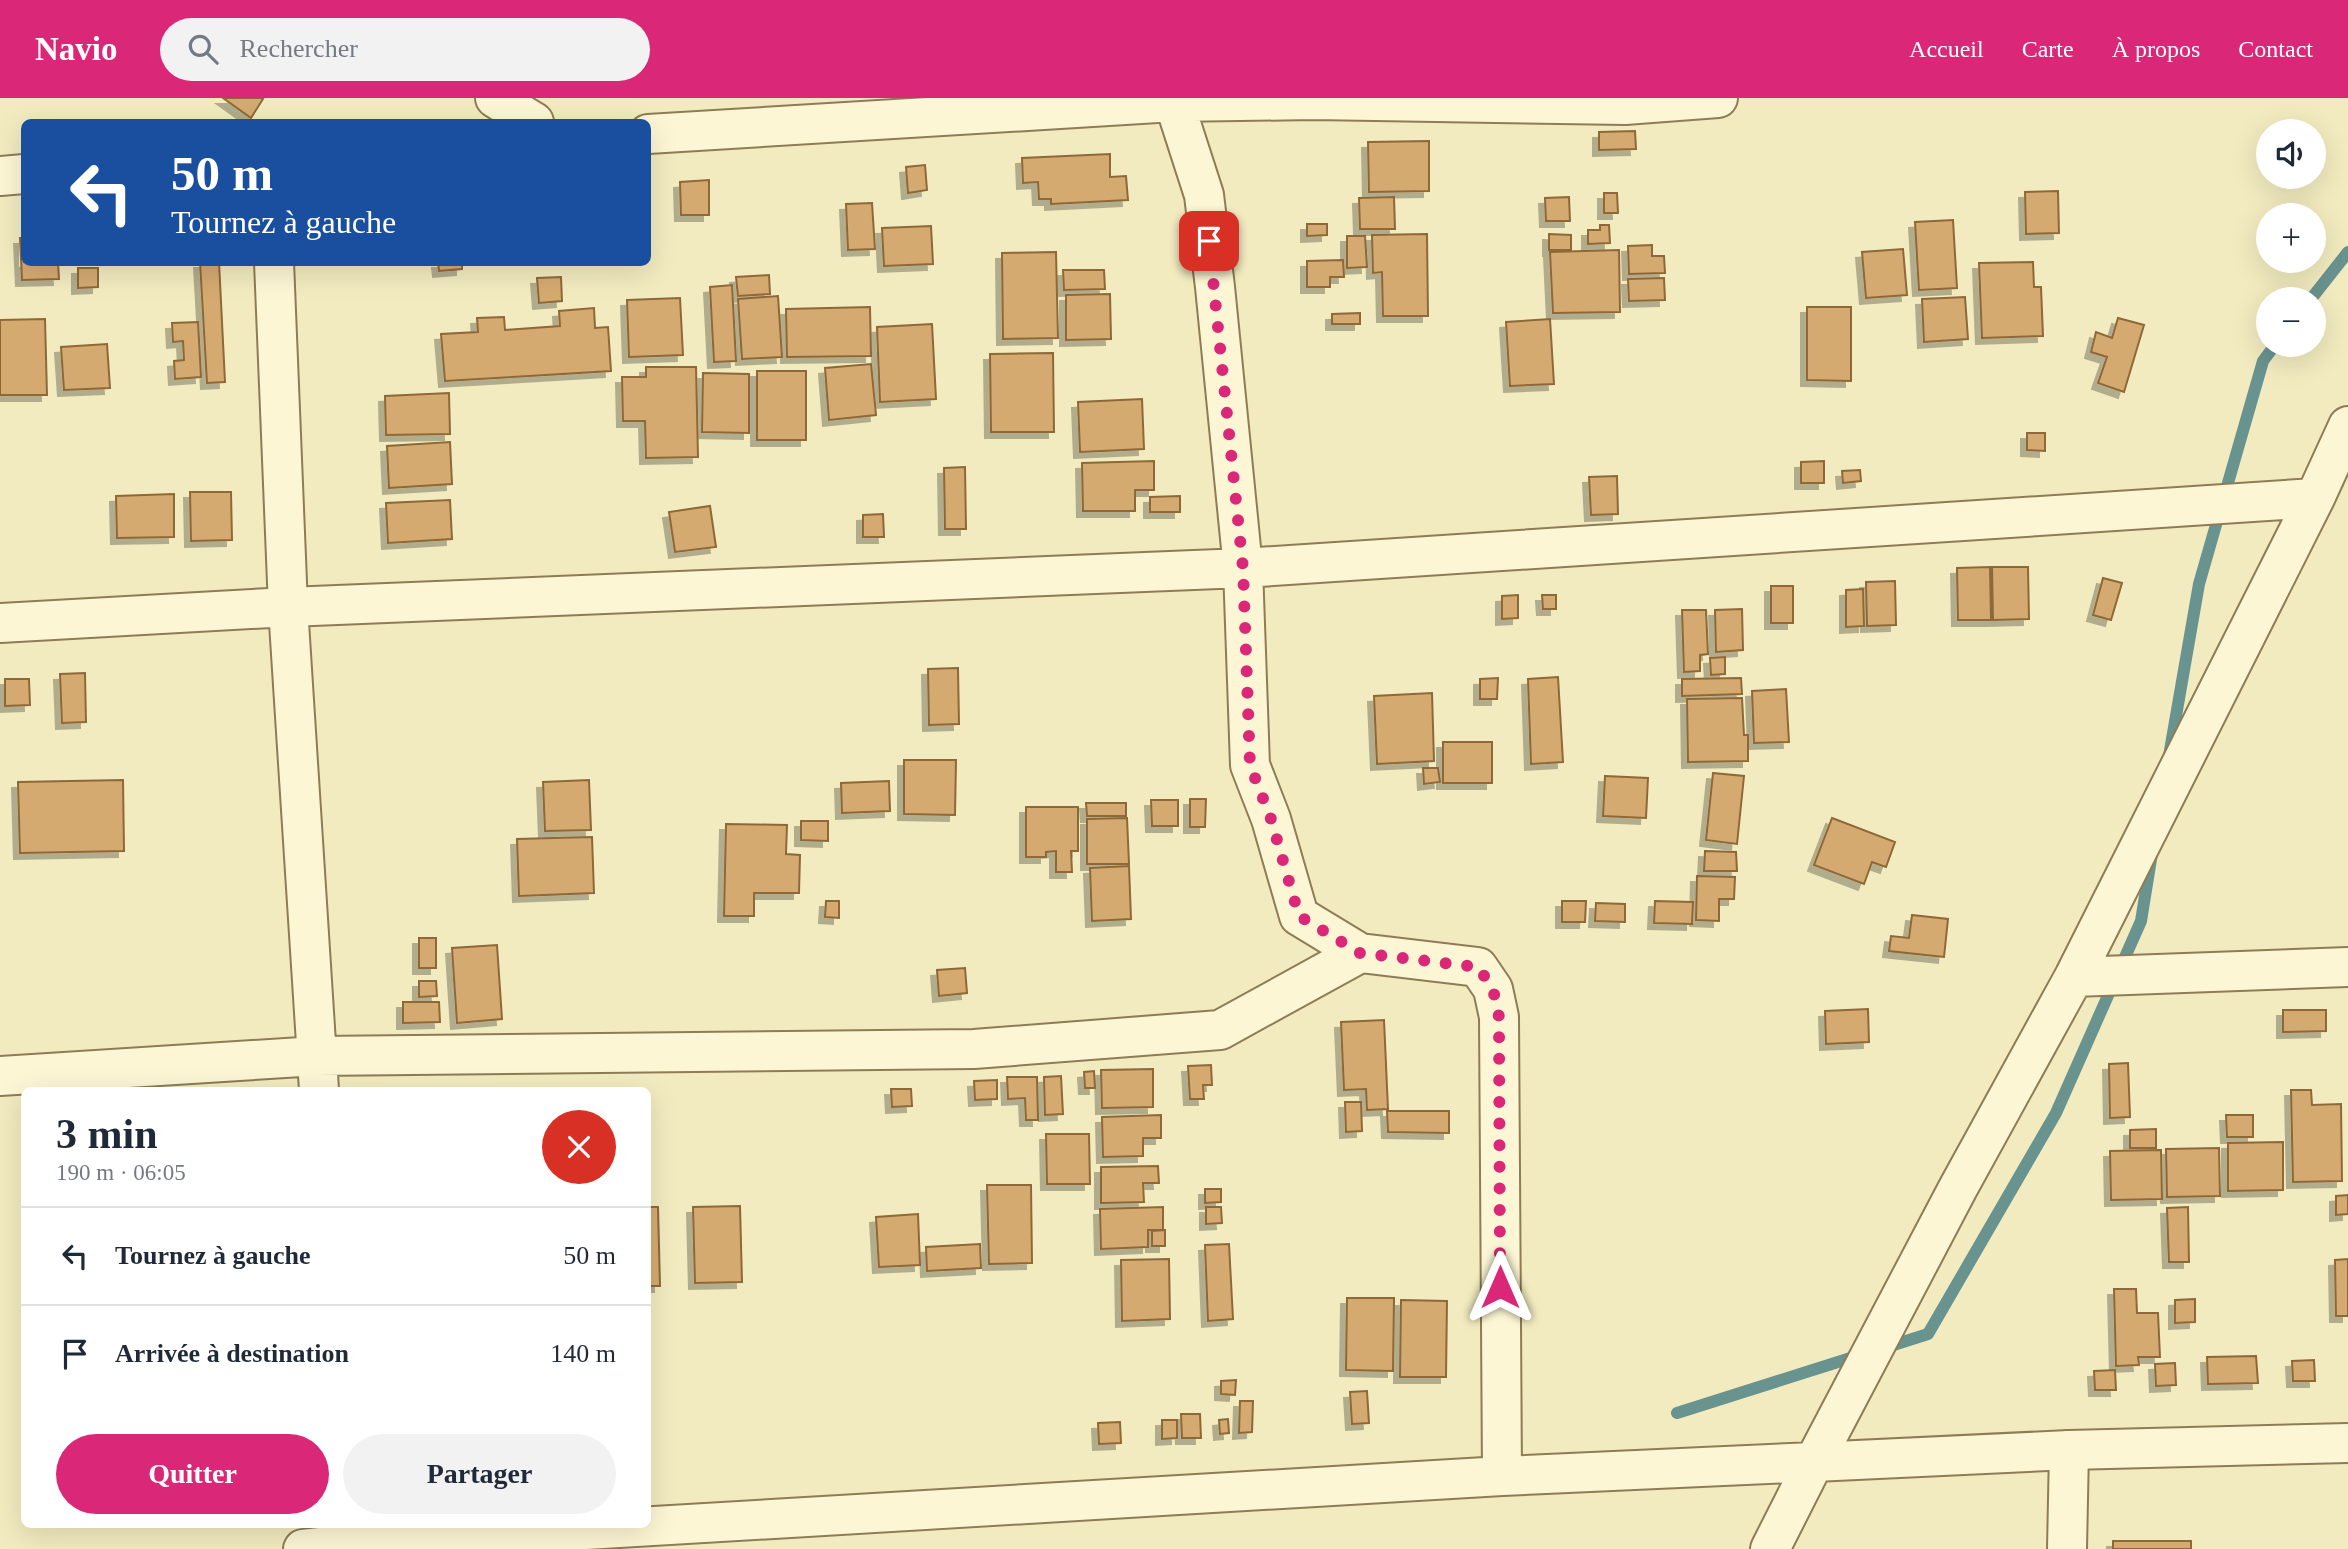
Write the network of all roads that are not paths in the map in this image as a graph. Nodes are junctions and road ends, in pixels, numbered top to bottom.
1 (495, 98) edge
2 (1718, 98) edge
3 (1314, 99) edge
4 (1174, 100) edge
5 (1626, 102) edge
6 (740, 113) edge
7 (529, 119) edge
8 (651, 133) edge
9 (21, 174) edge
10 (0, 176) edge
11 (274, 266) edge
12 (2348, 426) edge
13 (2315, 498) junction
14 (1243, 568) junction
15 (288, 607) junction
16 (0, 623) edge
17 (1360, 953) junction
18 (2348, 967) edge
19 (2074, 977) junction
20 (318, 1073) edge
21 (0, 1076) edge
22 (2348, 1443) edge
23 (2069, 1450) junction
24 (1814, 1462) junction
25 (1502, 1476) junction
26 (651, 1519) edge
27 (467, 1528) edge
28 (348, 1534) edge
29 (303, 1549) edge
30 (1770, 1549) edge
31 (2067, 1549) edge

1 - 7 street
2 - 5 street
3 - 4 street
3 - 5 street
4 - 6 street
4 - 14 street
6 - 8 street
9 - 10 street
11 - 15 street
12 - 13 street
13 - 14 street
13 - 19 street
14 - 15 street
14 - 17 street
15 - 16 street
15 - 20 street
17 - 20 street
17 - 25 street
18 - 19 street
19 - 24 street
20 - 21 street
22 - 23 street
23 - 24 street
23 - 31 street
24 - 25 street
24 - 30 street
25 - 26 street
27 - 28 street
28 - 29 street

